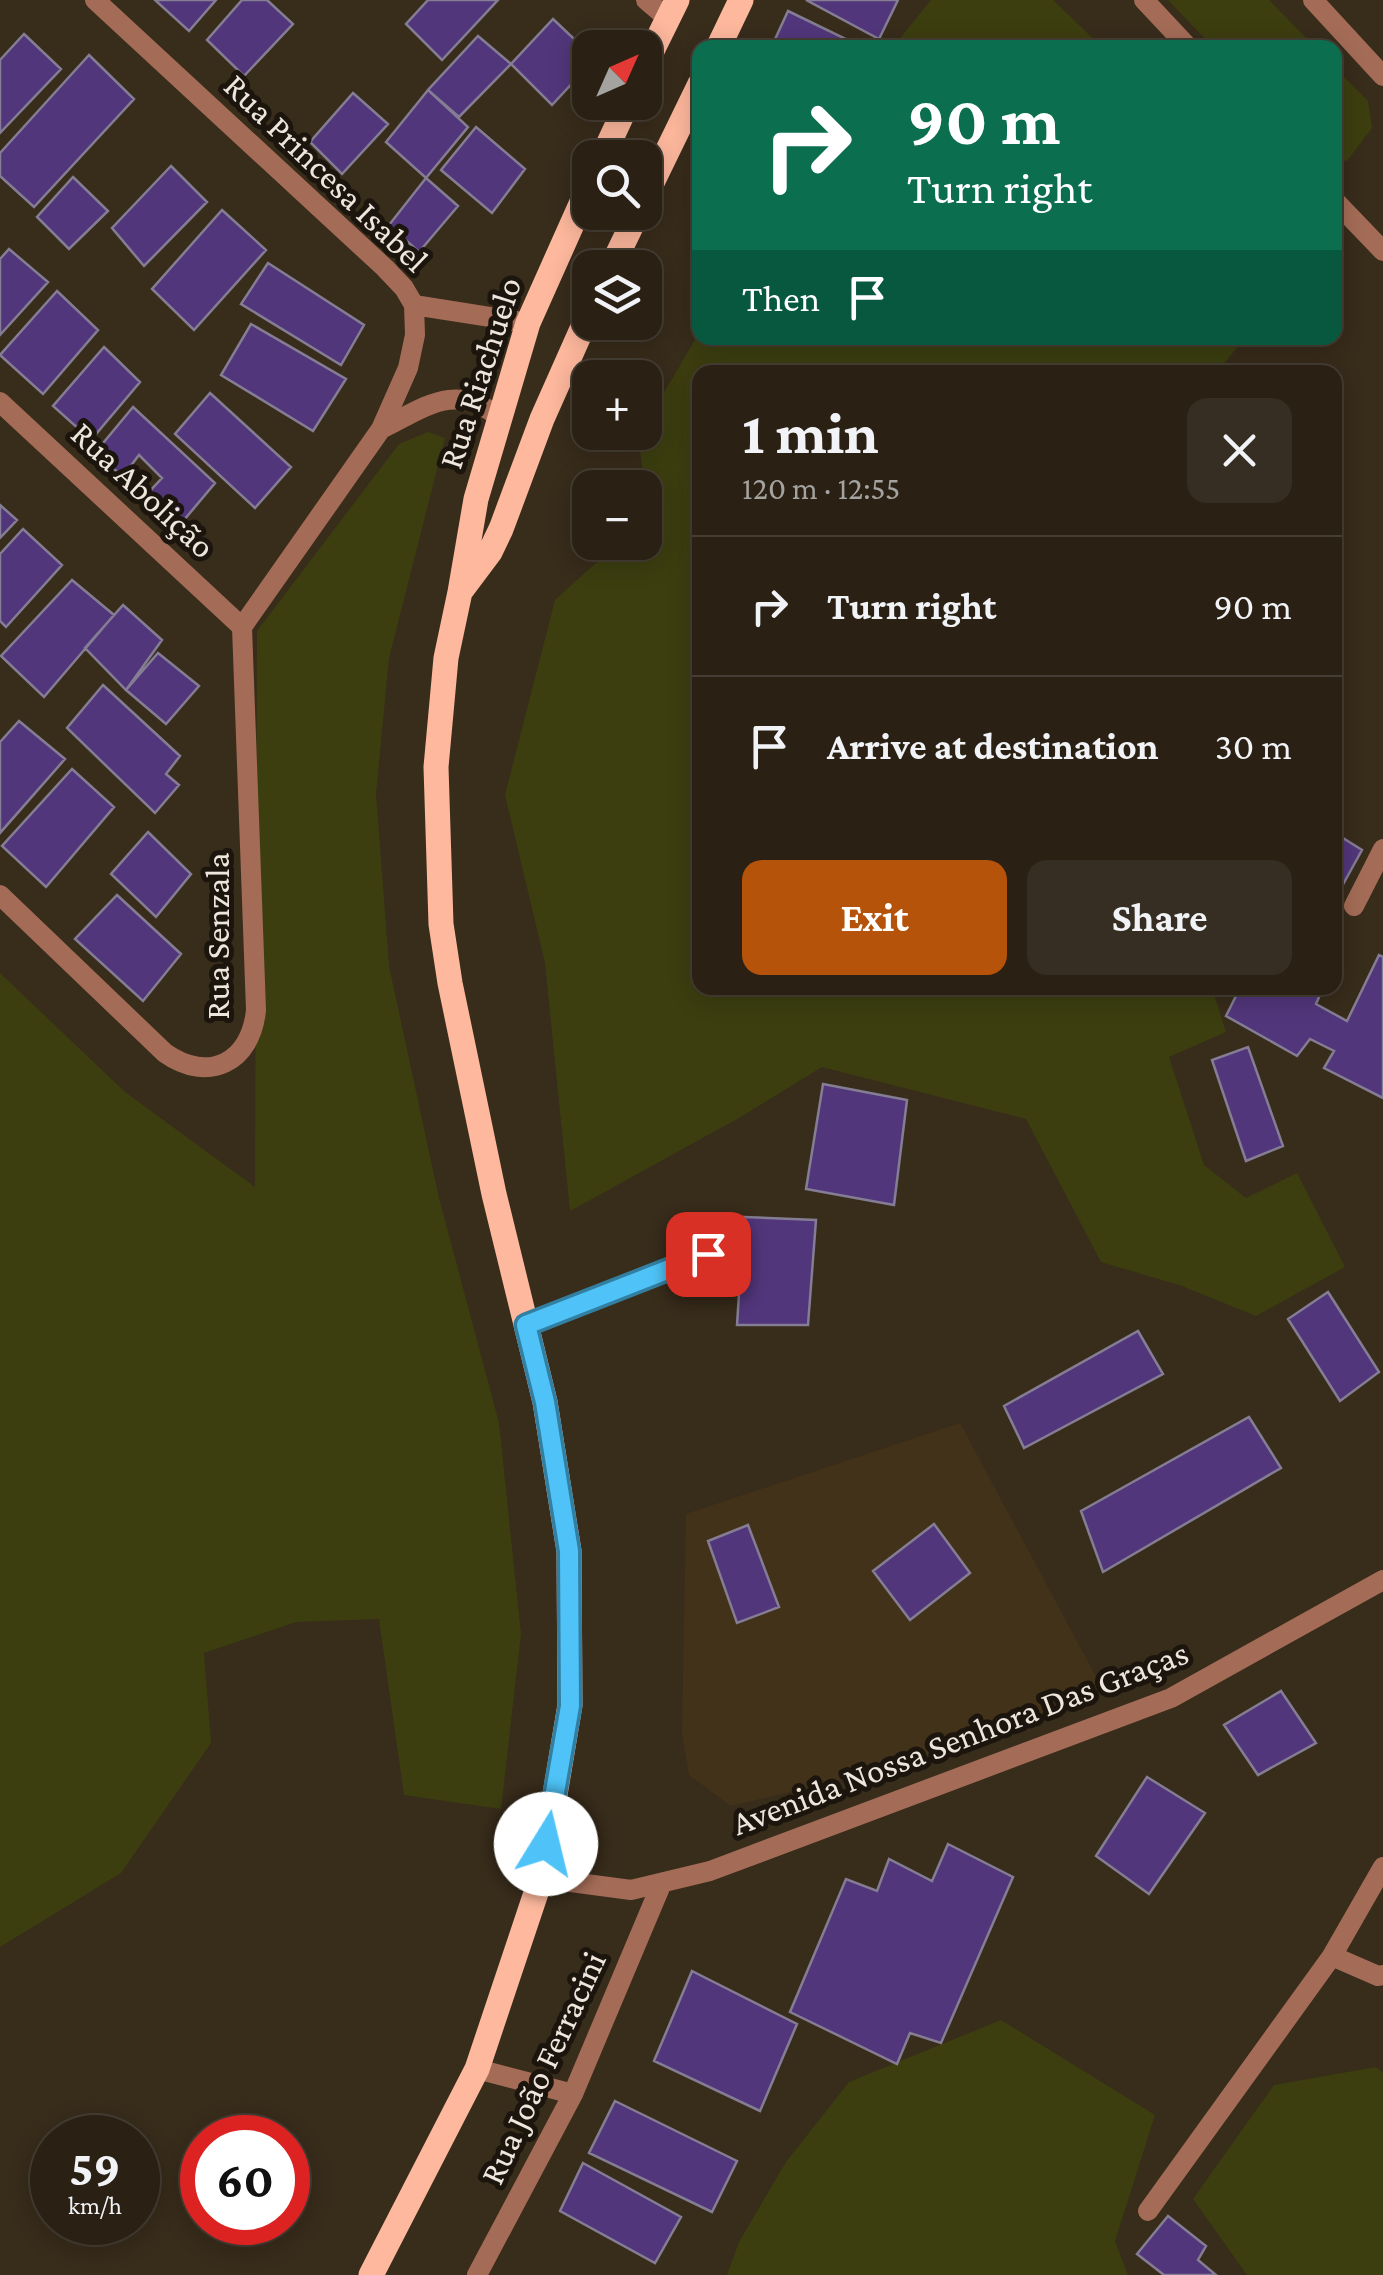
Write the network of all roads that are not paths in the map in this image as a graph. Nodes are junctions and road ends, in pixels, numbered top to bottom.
1 (95, 0) edge
2 (646, 0) edge
3 (741, 0) edge
4 (1144, 0) edge
5 (1313, 0) edge
6 (672, 9) edge
7 (722, 40) edge
8 (1182, 40) edge
9 (1383, 76) edge
10 (692, 100) edge
11 (662, 162) edge
12 (1342, 208) edge
13 (572, 224) edge
14 (1381, 244) edge
15 (414, 305) junction
16 (528, 323) junction
17 (577, 340) edge
18 (0, 402) edge
19 (500, 418) junction
20 (381, 429) junction
21 (460, 592) junction
22 (242, 626) junction
23 (1383, 848) edge
24 (0, 896) edge
25 (1354, 906) dead end
26 (708, 1254) dead end
27 (526, 1325) junction
28 (1383, 1580) edge
29 (1383, 1867) edge
30 (541, 1878) junction
31 (661, 1885) junction
32 (1332, 1956) junction
33 (1383, 1975) edge
34 (477, 2069) junction
35 (573, 2094) junction
36 (1148, 2212) dead end
37 (372, 2275) edge
38 (477, 2275) edge

1 - 15 street, Rua Princesa Isabel
2 - 6 street
3 - 7 main road
4 - 8 street
5 - 9 street
10 - 11 main road
12 - 14 street
13 - 16 main road, Rua Riachuelo
15 - 16 street
15 - 20 street, Rua Princesa Isabel
16 - 19 main road, Rua Riachuelo
17 - 21 main road
18 - 22 street, Rua Abolição
19 - 20 street
19 - 21 main road, Rua Riachuelo
20 - 22 street, Rua Princesa Isabel
21 - 27 main road, Rua Riachuelo
22 - 24 street, Rua Senzala
23 - 25 street
26 - 27 street
27 - 30 main road, Rua Riachuelo
28 - 31 street, Avenida Nossa Senhora Das Graças
29 - 32 street
30 - 31 street, Avenida Nossa Senhora Das Graças
30 - 34 main road, Rua Riachuelo
31 - 35 street, Rua João Ferracini
32 - 33 street
32 - 36 street
34 - 35 street
34 - 37 main road, Rua Riachuelo
35 - 38 street, Rua João Ferracini

